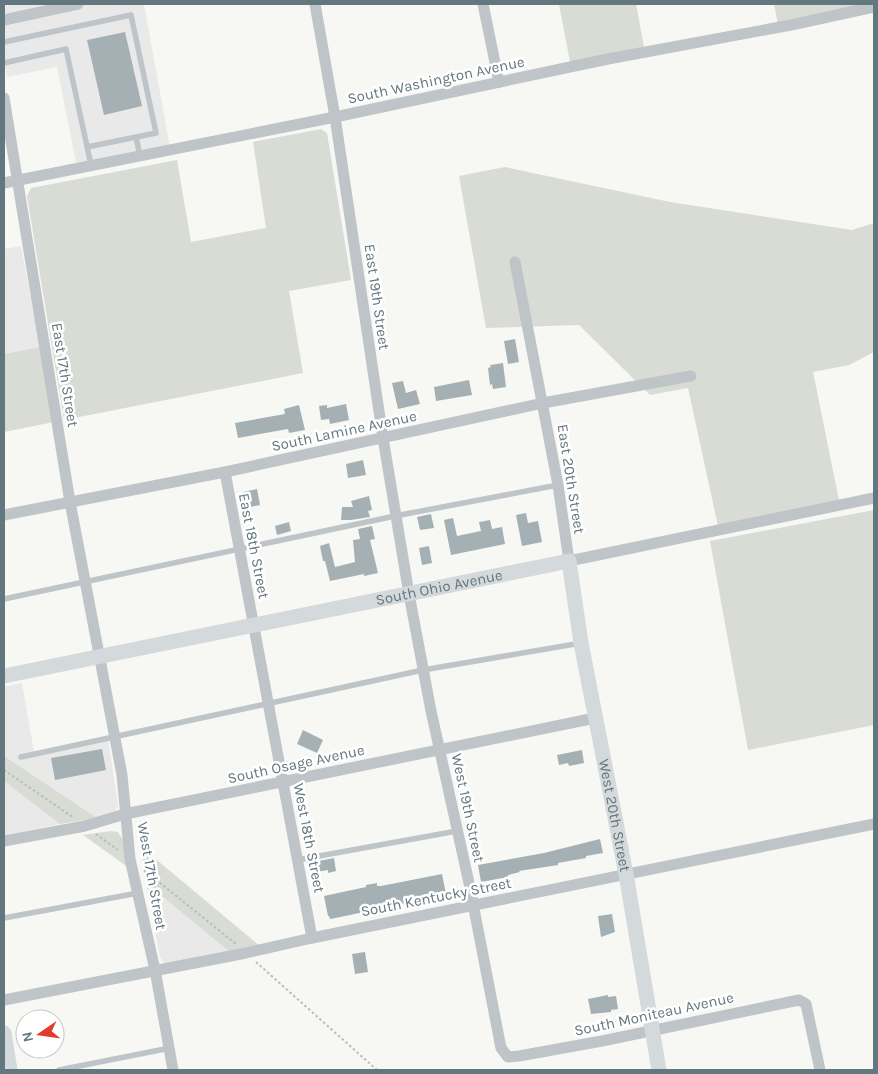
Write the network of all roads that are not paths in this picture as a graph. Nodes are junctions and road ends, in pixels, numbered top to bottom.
1 (78, 4) edge
2 (315, 4) edge
3 (483, 4) edge
4 (874, 8) edge
5 (4, 20) edge
6 (4, 42) edge
7 (4, 63) edge
8 (499, 82) junction
9 (4, 98) edge
10 (335, 117) junction
11 (136, 137) junction
12 (87, 147) junction
13 (140, 156) junction
14 (91, 165) junction
15 (18, 180) junction
16 (4, 183) edge
17 (516, 262) dead end
18 (690, 376) dead end
19 (542, 403) junction
20 (383, 438) junction
21 (225, 472) junction
22 (558, 485) junction
23 (874, 498) edge
24 (70, 502) junction
25 (4, 515) edge
26 (395, 516) junction
27 (239, 548) junction
28 (569, 561) junction
29 (85, 582) junction
30 (409, 594) junction
31 (4, 599) edge
32 (254, 625) junction
33 (581, 643) junction
34 (100, 657) junction
35 (424, 670) junction
36 (4, 676) edge
37 (268, 703) junction
38 (595, 718) junction
39 (115, 736) junction
40 (440, 750) junction
41 (21, 757) dead end
42 (283, 782) junction
43 (125, 814) junction
44 (874, 824) edge
45 (457, 831) junction
46 (4, 841) edge
47 (298, 860) junction
48 (626, 874) junction
49 (138, 893) junction
50 (473, 905) junction
51 (4, 918) edge
52 (312, 938) junction
53 (155, 970) junction
54 (4, 1000) edge
55 (652, 1031) junction
56 (4, 1033) edge
57 (170, 1048) junction
58 (566, 1048) joint
59 (10, 1070) edge
60 (59, 1070) edge
61 (173, 1070) edge
62 (659, 1070) edge
63 (820, 1070) edge

1 - 5 street
2 - 10 street, East 19th Street
3 - 8 street
4 - 8 street, South Washington Avenue
6 - 11 lane
7 - 12 lane
8 - 10 street, South Washington Avenue
9 - 15 street, East 17th Street
10 - 13 street, South Washington Avenue
10 - 20 street, East 19th Street
11 - 12 lane
11 - 13 lane
12 - 14 lane
13 - 14 street, South Washington Avenue
14 - 15 street, South Washington Avenue
15 - 16 street, South Washington Avenue
15 - 24 street, East 17th Street
17 - 19 street, East 20th Street
18 - 19 street, South Lamine Avenue
19 - 20 street, South Lamine Avenue
19 - 22 street, East 20th Street
20 - 21 street, South Lamine Avenue
20 - 26 street, East 19th Street
21 - 24 street, South Lamine Avenue
21 - 27 street, East 18th Street
22 - 26 lane
22 - 28 street, East 20th Street
23 - 28 street, South Ohio Avenue
24 - 25 street, South Lamine Avenue
24 - 29 street, East 17th Street
26 - 27 lane
26 - 30 street, East 19th Street
27 - 29 lane
27 - 32 street, East 18th Street
28 - 30 street, South Ohio Avenue
28 - 33 street, West 20th Street
29 - 31 lane
29 - 34 street, East 17th Street
30 - 32 street, South Ohio Avenue
30 - 35 street, West 19th Street
32 - 34 street, South Ohio Avenue
32 - 37 street, West 18th Street
33 - 35 lane
33 - 38 street, West 20th Street
34 - 36 street, South Ohio Avenue
34 - 39 street, West 17th Street
35 - 37 lane
35 - 40 street, West 19th Street
37 - 39 lane
37 - 42 street, West 18th Street
38 - 40 street, South Osage Avenue
38 - 48 street, West 20th Street
39 - 41 lane
39 - 43 street, West 17th Street
40 - 42 street, South Osage Avenue
40 - 45 street, West 19th Street
42 - 43 street, South Osage Avenue
42 - 47 street, West 18th Street
43 - 46 street, South Osage Avenue
43 - 49 street, West 17th Street
44 - 48 street, South Kentucky Street
45 - 47 lane
45 - 50 street, West 19th Street
47 - 52 street, West 18th Street
48 - 50 street, South Kentucky Street
48 - 55 street, West 20th Street
49 - 51 lane
49 - 53 street, West 17th Street
50 - 52 street, South Kentucky Street
50 - 58 street, West 19th Street
52 - 53 street, South Kentucky Street
53 - 54 street, South Kentucky Street
53 - 57 street, West 17th Street
55 - 58 street, South Moniteau Avenue
55 - 62 street, West 20th Street
55 - 63 street, South Moniteau Avenue
56 - 59 street
57 - 60 lane
57 - 61 street, West 17th Street

